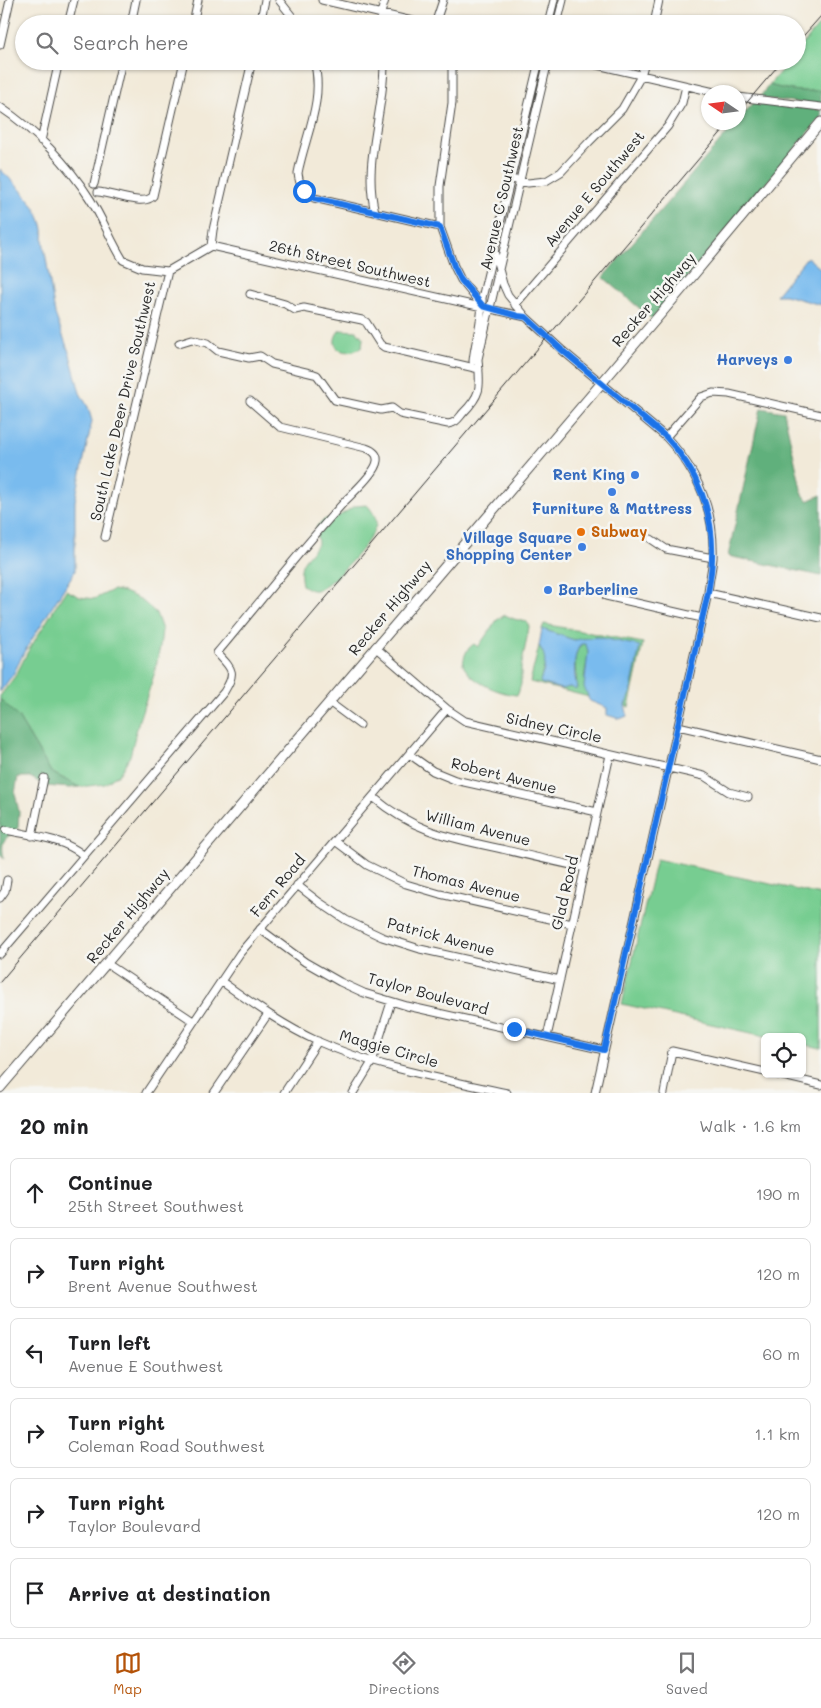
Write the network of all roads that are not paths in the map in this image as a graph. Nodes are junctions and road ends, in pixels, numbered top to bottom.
1 (10, 0) edge
2 (74, 0) edge
3 (136, 0) edge
4 (198, 0) edge
5 (265, 0) edge
6 (322, 0) edge
7 (385, 0) edge
8 (443, 0) edge
9 (554, 0) edge
10 (563, 0) edge
11 (659, 0) edge
12 (281, 1) edge
13 (381, 14) junction
14 (70, 15) edge
15 (133, 15) edge
16 (195, 15) edge
17 (262, 15) edge
18 (291, 15) edge
19 (385, 15) edge
20 (438, 15) edge
21 (550, 15) edge
22 (559, 15) edge
23 (656, 15) edge
24 (0, 45) edge
25 (58, 70) edge
26 (120, 70) edge
27 (182, 70) edge
28 (250, 70) edge
29 (316, 70) edge
30 (384, 70) edge
31 (452, 70) edge
32 (537, 70) edge
33 (546, 70) edge
34 (617, 70) edge
35 (643, 70) edge
36 (641, 76) junction
37 (686, 86) junction
38 (701, 89) edge
39 (746, 98) edge
40 (0, 107) edge
41 (821, 108) edge
42 (821, 122) edge
43 (41, 141) junction
44 (510, 179) junction
45 (520, 181) junction
46 (94, 184) junction
47 (83, 189) junction
48 (98, 192) junction
49 (90, 199) junction
50 (375, 212) junction
51 (440, 227) junction
52 (211, 246) junction
53 (494, 251) junction
54 (499, 268) junction
55 (168, 271) junction
56 (250, 294) dead end
57 (516, 305) junction
58 (486, 307) junction
59 (526, 317) junction
60 (179, 343) dead end
61 (476, 368) junction
62 (601, 382) junction
63 (250, 401) dead end
64 (821, 415) edge
65 (666, 437) junction
66 (105, 538) dead end
67 (651, 539) dead end
68 (712, 558) junction
69 (708, 593) junction
70 (606, 596) dead end
71 (702, 618) junction
72 (821, 618) edge
73 (375, 647) junction
74 (329, 702) junction
75 (447, 709) junction
76 (360, 725) dead end
77 (678, 726) junction
78 (409, 754) junction
79 (610, 754) junction
80 (821, 759) edge
81 (668, 768) junction
82 (44, 778) dead end
83 (748, 796) dead end
84 (372, 798) junction
85 (597, 812) junction
86 (6, 830) dead end
87 (32, 836) junction
88 (335, 841) junction
89 (84, 855) junction
90 (585, 868) junction
91 (7, 880) dead end
92 (298, 885) junction
93 (0, 898) edge
94 (572, 924) junction
95 (260, 929) junction
96 (0, 954) edge
97 (106, 963) junction
98 (560, 980) junction
99 (221, 981) junction
100 (390, 1002) junction
101 (268, 1014) junction
102 (194, 1021) junction
103 (547, 1037) junction
104 (318, 1041) junction
105 (604, 1050) junction
106 (372, 1062) junction
107 (761, 1071) edge
108 (792, 1078) edge
109 (821, 1085) edge
110 (0, 1088) edge
111 (146, 1093) edge
112 (214, 1093) edge
113 (284, 1093) edge
114 (353, 1093) edge
115 (507, 1093) edge
116 (595, 1093) edge
117 (664, 1093) edge

1 - 24 street
2 - 14 street
3 - 15 street
4 - 16 street
5 - 17 street
6 - 13 street
7 - 13 street
8 - 20 street
9 - 21 street
10 - 22 street
11 - 23 street
12 - 18 street
13 - 19 street
25 - 43 street
26 - 46 street
27 - 48 street
28 - 52 street
29 - 50 street
30 - 50 street
31 - 51 street
32 - 44 street, Avenue C Southwest
33 - 45 street, Avenue C Southwest
34 - 36 street
35 - 36 street
36 - 37 street
36 - 45 street
37 - 38 street
37 - 57 street, Avenue E Southwest
39 - 41 street
40 - 43 street
42 - 62 main road, Recker Highway
43 - 47 street
44 - 45 street
44 - 53 street, Avenue C Southwest
45 - 54 street, Avenue C Southwest
46 - 47 street
46 - 48 street
47 - 49 street
48 - 49 street
49 - 55 street
50 - 51 street
51 - 58 street
52 - 55 street
52 - 58 street, 26th Street Southwest
53 - 54 street
53 - 58 street, Avenue C Southwest
54 - 57 street
54 - 58 street, Avenue C Southwest
55 - 66 street, South Lake Deer Drive Southwest
56 - 61 street
57 - 59 street
58 - 59 street
58 - 61 street, Avenue C Southwest
59 - 62 street
60 - 61 street, Avenue C Southwest
62 - 65 street
62 - 73 main road, Recker Highway
63 - 89 street
64 - 65 street
65 - 68 street
67 - 68 street
68 - 69 street
69 - 71 street
69 - 72 street
70 - 71 street
71 - 77 street
73 - 74 main road, Recker Highway
73 - 75 street, Sidney Circle
74 - 76 street
74 - 97 main road, Recker Highway
75 - 78 street, Fern Road
75 - 79 street, Sidney Circle
77 - 80 street
77 - 81 street
78 - 84 street, Fern Road
78 - 85 street, Robert Avenue
79 - 81 street, Sidney Circle
79 - 85 street, Glad Road
81 - 83 street, Sidney Circle
81 - 105 street
82 - 87 street
84 - 88 street, Fern Road
84 - 90 street, William Avenue
85 - 90 street, Glad Road
86 - 87 street
87 - 89 street
88 - 92 street, Fern Road
88 - 94 street, Thomas Avenue
89 - 96 street
90 - 94 street, Glad Road
91 - 93 street
92 - 95 street, Fern Road
92 - 98 street, Patrick Avenue
94 - 98 street, Glad Road
95 - 99 street, Fern Road
95 - 100 street, Taylor Boulevard
97 - 102 street
97 - 110 main road, Recker Highway
98 - 103 street, Glad Road
99 - 101 street, Maggie Circle
99 - 102 street, Fern Road
100 - 103 street, Taylor Boulevard
100 - 106 street
101 - 104 street, Maggie Circle
101 - 112 street
102 - 111 street, Fern Road
103 - 105 street, Taylor Boulevard
104 - 106 street, Maggie Circle
104 - 113 street
105 - 116 street
106 - 114 street
106 - 115 street, Maggie Circle
107 - 117 street
108 - 109 street

